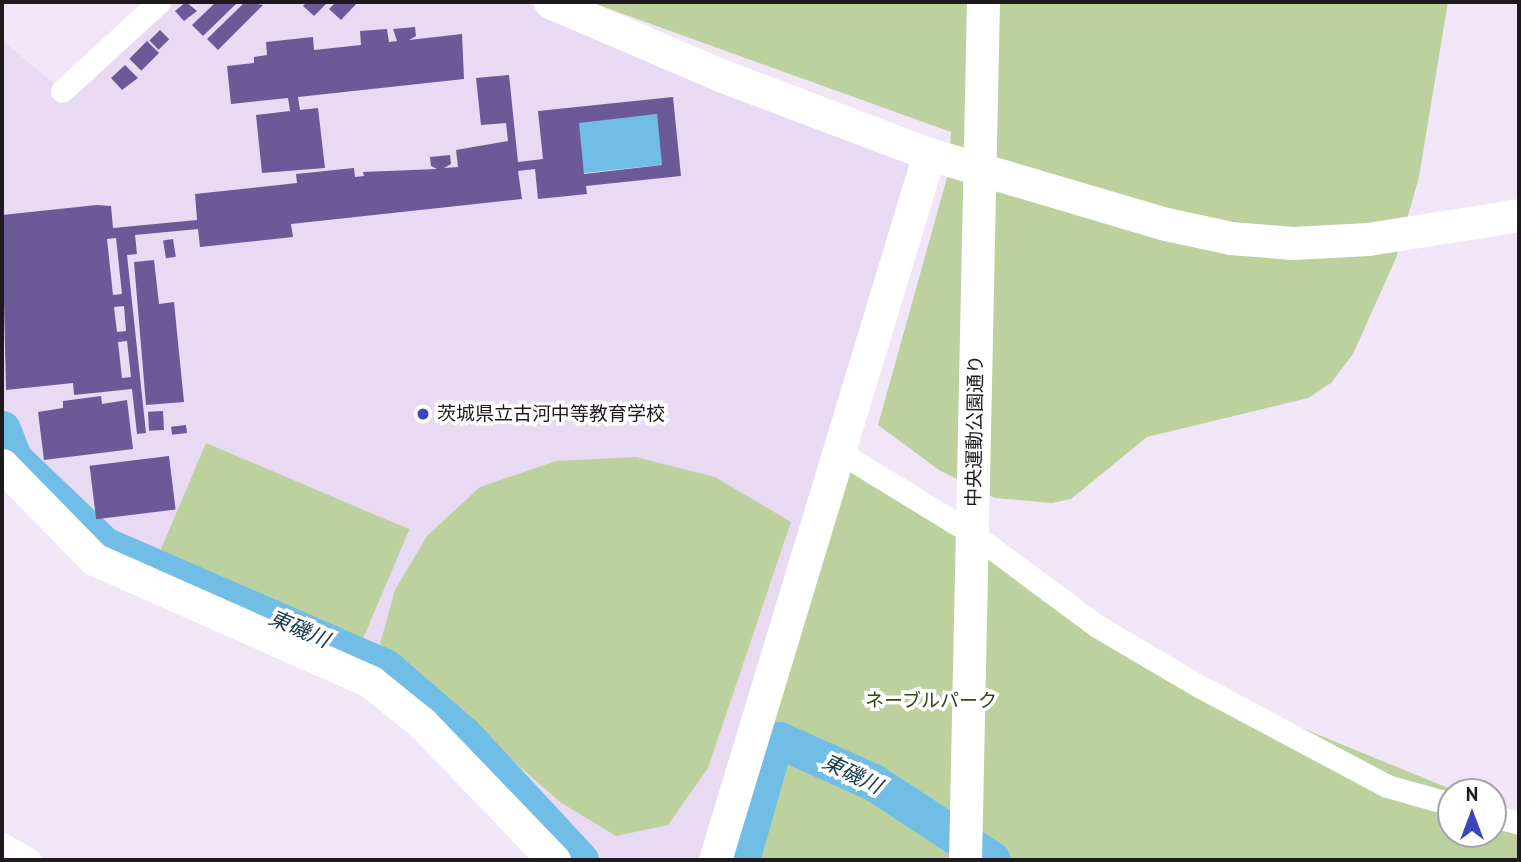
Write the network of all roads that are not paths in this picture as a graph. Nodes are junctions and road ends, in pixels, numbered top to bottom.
1 (159, 2) edge
2 (550, 2) edge
3 (983, 2) edge
4 (62, 91) dead end
5 (929, 154) junction
6 (979, 168) junction
7 (1519, 215) edge
8 (841, 453) junction
9 (2, 465) edge
10 (973, 534) junction
11 (1437, 800) edge
12 (2, 844) edge
13 (30, 860) edge
14 (554, 860) edge
15 (715, 860) edge
16 (965, 860) edge

1 - 4 street
2 - 5 street
3 - 6 street, 中央運動公園通り
5 - 6 street
5 - 8 street
6 - 7 street
6 - 10 street, 中央運動公園通り
8 - 10 street
8 - 15 street
9 - 14 street
10 - 11 street
10 - 16 street, 中央運動公園通り
12 - 13 street

